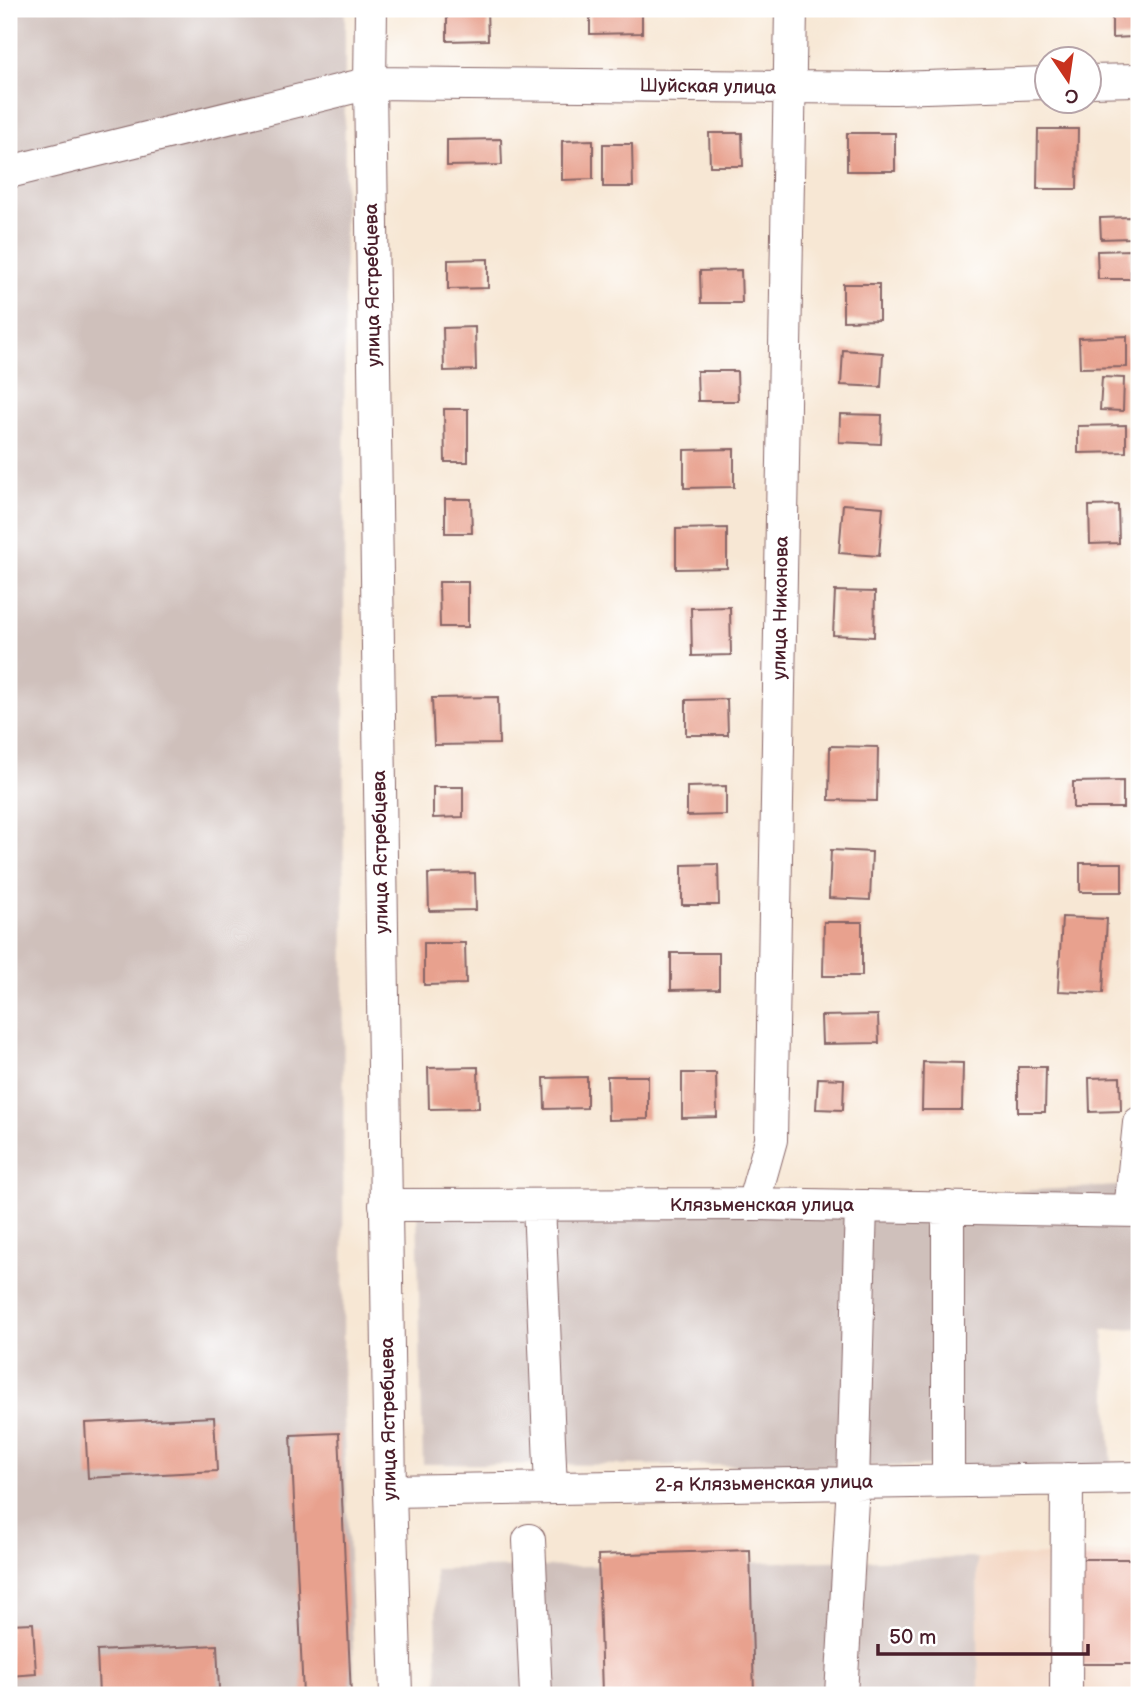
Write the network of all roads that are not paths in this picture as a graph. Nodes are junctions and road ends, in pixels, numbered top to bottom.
1 (371, 9) edge
2 (791, 9) edge
3 (1139, 79) edge
4 (1102, 80) edge
5 (370, 83) junction
6 (1032, 83) edge
7 (790, 88) junction
8 (9, 172) edge
9 (1139, 1123) edge
10 (753, 1204) junction
11 (385, 1205) junction
12 (539, 1205) junction
13 (861, 1206) junction
14 (948, 1208) junction
15 (1135, 1211) edge
16 (1139, 1478) edge
17 (1067, 1479) junction
18 (948, 1481) junction
19 (853, 1483) junction
20 (551, 1488) junction
21 (390, 1491) junction
22 (529, 1540) dead end
23 (396, 1695) edge
24 (536, 1695) edge
25 (841, 1695) edge
26 (1066, 1695) edge

1 - 5 street, улица Ястребцева
2 - 7 street, улица Никонова
3 - 4 street
5 - 7 street, Шуйская улица
5 - 8 street, Шуйская улица
5 - 11 street, улица Ястребцева
6 - 7 street, Шуйская улица
7 - 10 street, улица Никонова
9 - 15 street
10 - 12 street, Клязьменская улица
10 - 13 street, Клязьменская улица
11 - 12 street, Клязьменская улица
11 - 21 street, улица Ястребцева
12 - 20 street
13 - 14 street, Клязьменская улица
13 - 19 street
14 - 15 street, Клязьменская улица
14 - 18 street
16 - 17 street, 2-я Клязьменская улица
17 - 18 street, 2-я Клязьменская улица
17 - 26 street
18 - 19 street, 2-я Клязьменская улица
19 - 20 street, 2-я Клязьменская улица
19 - 25 street
20 - 21 street, 2-я Клязьменская улица
21 - 23 street, улица Ястребцева
22 - 24 street

